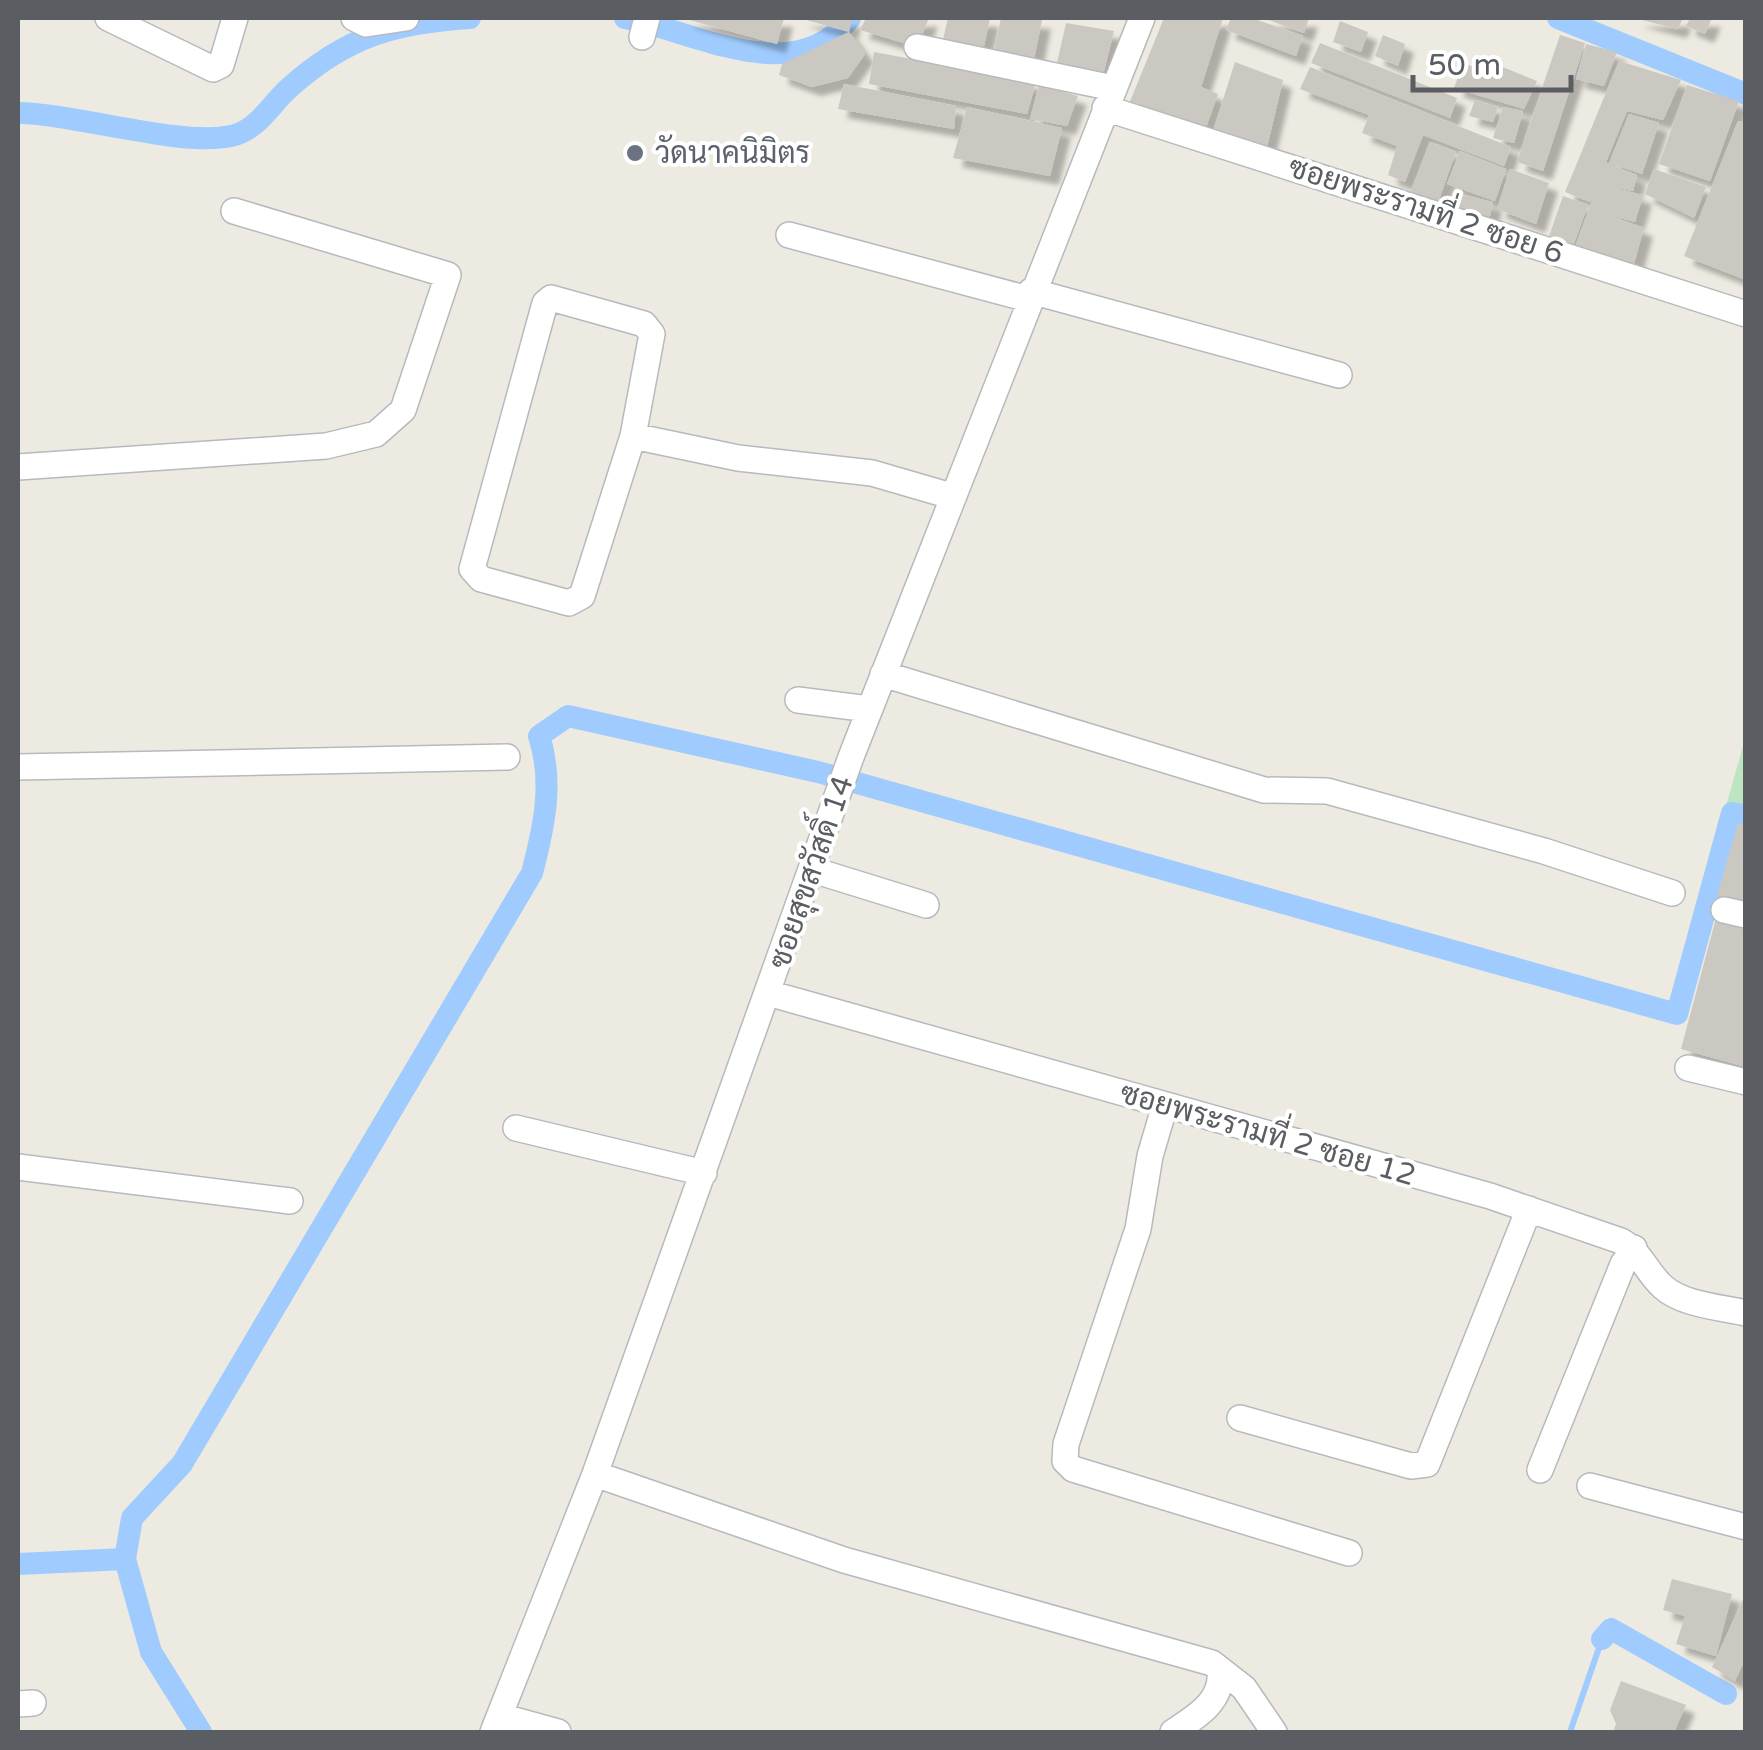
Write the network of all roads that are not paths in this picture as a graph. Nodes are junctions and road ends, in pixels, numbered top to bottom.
1 (108, 18) edge
2 (235, 18) edge
3 (354, 18) edge
4 (406, 18) edge
5 (1142, 18) edge
6 (917, 48) dead end
7 (1109, 98) junction
8 (234, 211) dead end
9 (789, 235) dead end
10 (1029, 295) junction
11 (1746, 314) edge
12 (1338, 375) dead end
13 (633, 436) junction
14 (18, 467) edge
15 (951, 496) junction
16 (882, 674) junction
17 (798, 700) dead end
18 (869, 709) junction
19 (507, 757) dead end
20 (18, 767) edge
21 (813, 870) junction
22 (1672, 893) dead end
23 (926, 904) dead end
24 (768, 993) junction
25 (1688, 1068) dead end
26 (1746, 1082) edge
27 (1165, 1104) junction
28 (516, 1128) dead end
29 (18, 1167) edge
30 (704, 1173) junction
31 (290, 1201) dead end
32 (1530, 1209) junction
33 (1634, 1248) junction
34 (1746, 1313) edge
35 (1240, 1418) dead end
36 (1540, 1470) dead end
37 (595, 1474) junction
38 (1590, 1486) dead end
39 (1746, 1528) edge
40 (1349, 1554) dead end
41 (1220, 1669) junction
42 (496, 1724) edge
43 (558, 1732) edge
44 (1173, 1732) edge
45 (1274, 1732) edge

1 - 2 street
3 - 4 street
5 - 7 street, ซอยสุขสวัสดิ์ 14
6 - 7 street, ซอยพระรามที่ 2 ซอย 6
7 - 10 street, ซอยสุขสวัสดิ์ 14
7 - 11 street, ซอยพระรามที่ 2 ซอย 6
8 - 14 street
9 - 10 street
10 - 12 street
10 - 15 street, ซอยสุขสวัสดิ์ 14
13 - 13 street
13 - 15 street
15 - 16 street, ซอยสุขสวัสดิ์ 14
16 - 18 street, ซอยสุขสวัสดิ์ 14
16 - 22 street
17 - 18 street
18 - 21 street, ซอยสุขสวัสดิ์ 14
19 - 20 street
21 - 23 street
21 - 24 street, ซอยสุขสวัสดิ์ 14
24 - 27 street, ซอยพระรามที่ 2 ซอย 12
24 - 30 street, ซอยสุขสวัสดิ์ 14
25 - 26 street
27 - 32 street, ซอยพระรามที่ 2 ซอย 12
27 - 40 street
28 - 30 street
29 - 31 street
30 - 37 street, ซอยสุขสวัสดิ์ 14
32 - 33 street, ซอยพระรามที่ 2 ซอย 12
32 - 35 street
33 - 34 street
33 - 36 street
37 - 41 street
37 - 42 street, ซอยสุขสวัสดิ์ 14
38 - 39 street
41 - 44 street
41 - 45 street
42 - 43 street

